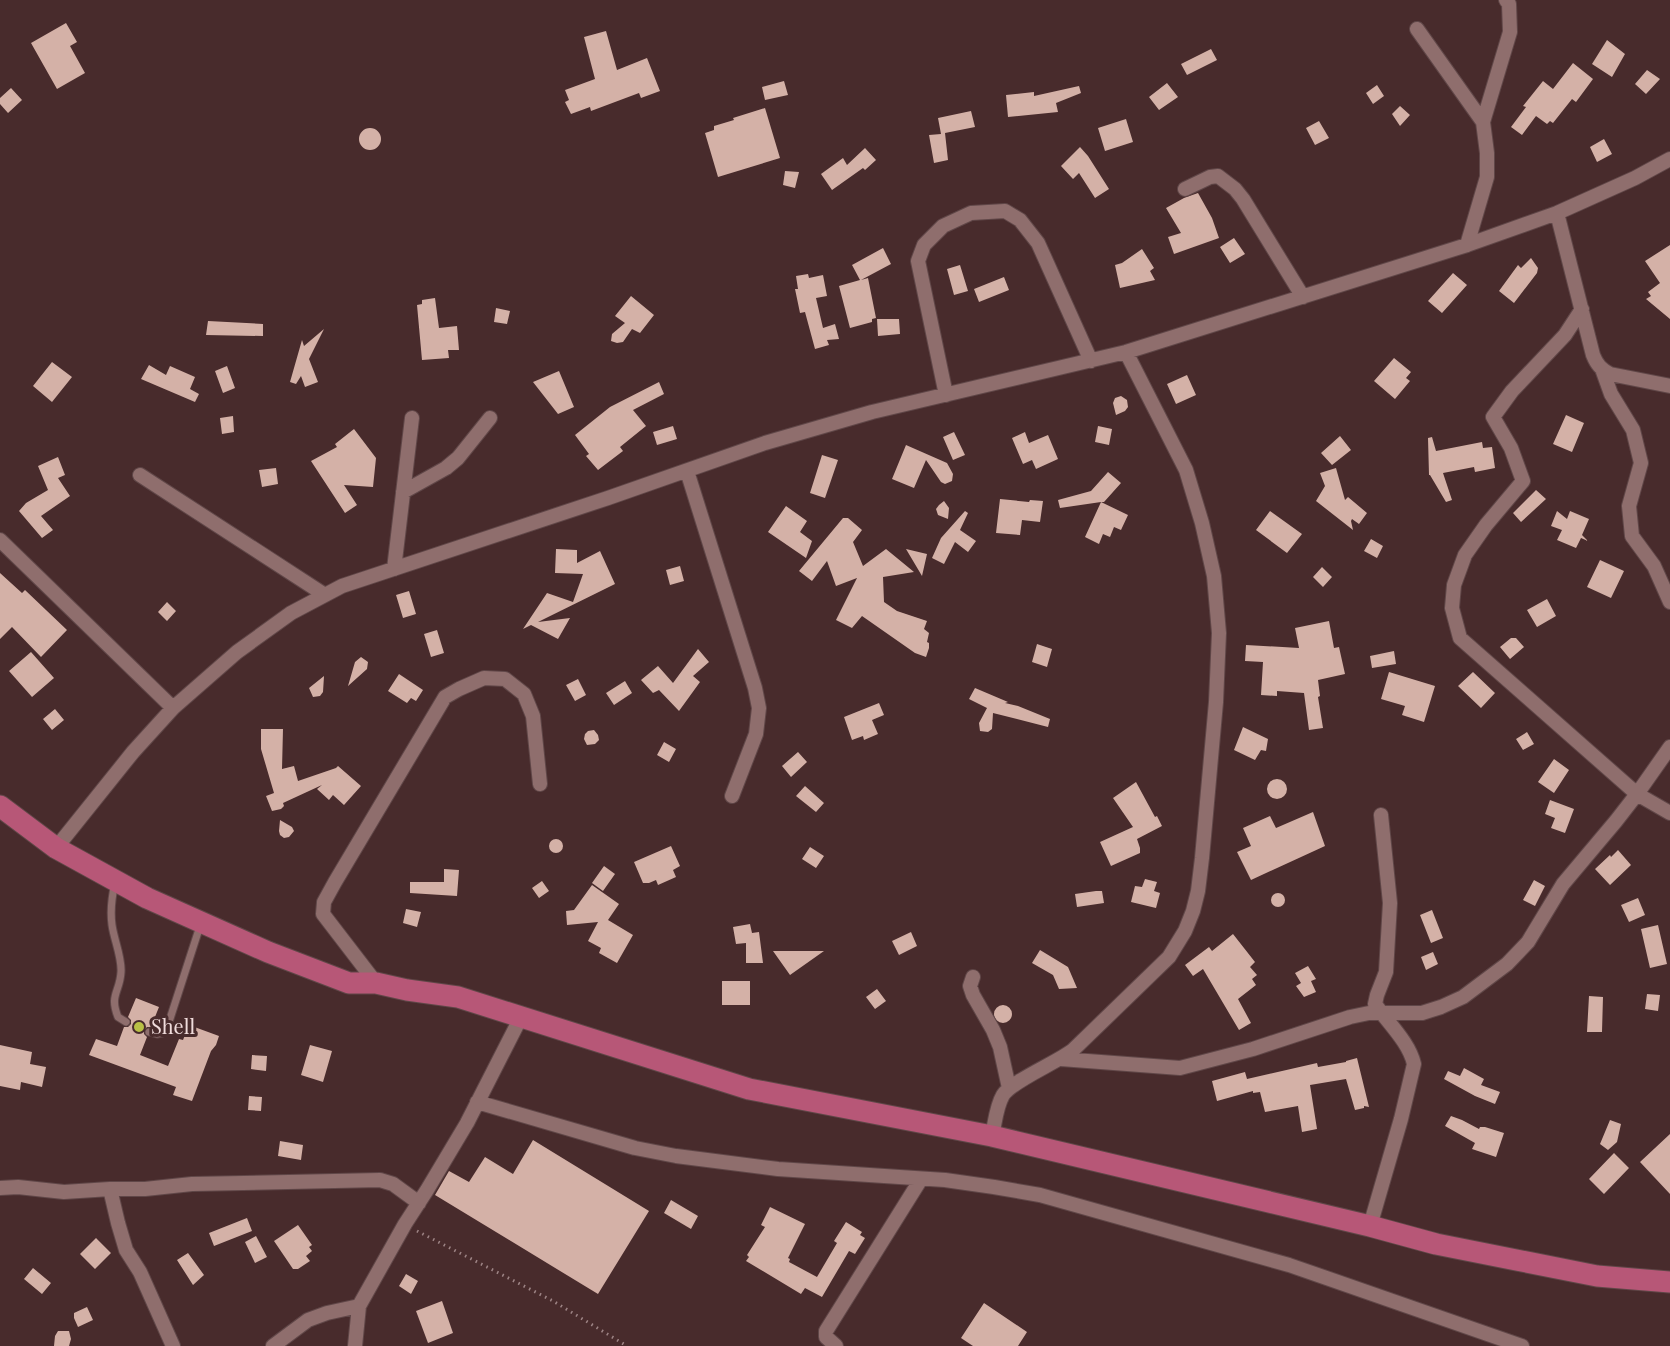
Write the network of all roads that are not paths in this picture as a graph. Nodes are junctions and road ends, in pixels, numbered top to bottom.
1 (1506, 0) edge
2 (1417, 29) dead end
3 (1483, 122) junction
4 (1669, 162) edge
5 (1185, 189) dead end
6 (1557, 213) junction
7 (1467, 245) junction
8 (1303, 297) junction
9 (1582, 309) junction
10 (1126, 352) junction
11 (1091, 361) junction
12 (1602, 369) junction
13 (1670, 386) edge
14 (946, 395) junction
15 (412, 418) dead end
16 (490, 418) dead end
17 (687, 471) junction
18 (140, 475) dead end
19 (403, 492) junction
20 (0, 540) edge
21 (394, 569) junction
22 (325, 595) junction
23 (1670, 602) edge
24 (173, 708) junction
25 (1670, 747) edge
26 (540, 784) dead end
27 (1637, 794) junction
28 (732, 796) dead end
29 (0, 806) edge
30 (1670, 813) edge
31 (1381, 815) dead end
32 (56, 848) junction
33 (115, 881) junction
34 (201, 923) junction
35 (973, 977) dead end
36 (376, 982) junction
37 (1381, 1013) junction
38 (521, 1017) junction
39 (126, 1022) dead end
40 (149, 1032) dead end
41 (1060, 1059) junction
42 (1009, 1088) junction
43 (477, 1102) junction
44 (992, 1136) junction
45 (921, 1179) junction
46 (0, 1188) edge
47 (110, 1189) junction
48 (419, 1203) junction
49 (1370, 1226) junction
50 (1670, 1282) edge
51 (359, 1306) junction
52 (173, 1346) edge
53 (273, 1346) edge
54 (355, 1346) edge
55 (836, 1346) edge
56 (1522, 1346) edge

1 - 3 street
2 - 3 street
3 - 7 street
4 - 6 street
5 - 8 street
6 - 7 street
6 - 9 street
7 - 8 street
8 - 10 street
9 - 12 street
9 - 27 street
10 - 11 street
10 - 41 street
11 - 14 street
11 - 14 street
12 - 13 street
12 - 23 street
14 - 17 street
15 - 19 street
16 - 19 street
17 - 21 street
17 - 28 street
18 - 22 street
19 - 21 street
20 - 24 street
21 - 22 street
22 - 24 street
24 - 32 street
25 - 27 street
26 - 36 street
27 - 30 street
27 - 37 street
29 - 32 main road
31 - 37 street
32 - 33 main road
33 - 34 main road
33 - 39 lane
34 - 36 main road
34 - 40 lane
35 - 42 street
36 - 38 main road
37 - 41 street
37 - 49 street
38 - 43 street
38 - 44 main road
41 - 42 street
42 - 44 street
43 - 45 street
43 - 48 street
44 - 49 main road
45 - 55 street
45 - 56 street
46 - 47 street
47 - 48 street
47 - 52 street
48 - 51 street
49 - 50 main road
51 - 53 street
51 - 54 street

